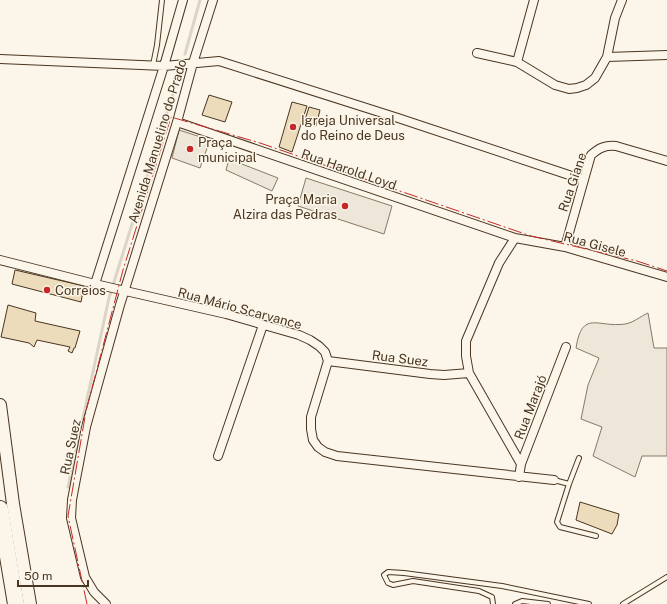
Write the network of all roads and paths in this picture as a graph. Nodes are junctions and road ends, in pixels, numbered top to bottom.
1 (162, 0) edge
2 (183, 0) edge
3 (212, 0) edge
4 (534, 0) edge
5 (622, 0) edge
6 (477, 53) dead end
7 (667, 55) edge
8 (607, 57) junction
9 (0, 59) edge
10 (517, 62) junction
11 (193, 63) junction
12 (153, 65) junction
13 (164, 66) junction
14 (177, 122) junction
15 (667, 161) edge
16 (584, 180) junction
17 (515, 238) junction
18 (565, 247) junction
19 (0, 260) edge
20 (667, 276) edge
21 (95, 284) junction
22 (124, 290) junction
23 (263, 325) junction
24 (566, 347) dead end
25 (328, 361) junction
26 (469, 373) junction
27 (0, 405) edge
28 (218, 456) dead end
29 (579, 458) dead end
30 (521, 464) junction
31 (519, 477) junction
32 (554, 480) joint
33 (569, 484) junction
34 (0, 509) edge
35 (596, 536) dead end
36 (667, 577) edge
37 (16, 604) edge
38 (30, 604) edge
39 (106, 604) edge
40 (493, 604) edge
41 (515, 604) edge
42 (548, 604) edge
43 (588, 604) edge
44 (623, 604) edge

1 - 12 lane
2 - 13 street, Avenida Manuelino do Prado
3 - 11 street, Avenida Manuelino do Prado
4 - 10 street
5 - 8 street
6 - 10 street
7 - 8 street
8 - 10 street
9 - 12 street
11 - 13 street
11 - 14 street, Avenida Manuelino do Prado
11 - 16 street
12 - 13 street
13 - 21 street, Avenida Manuelino do Prado
14 - 17 street, Rua Harold Loyd
14 - 22 street, Avenida Manuelino do Prado
15 - 16 street, Rua Giane
16 - 18 street, Rua Giane
17 - 18 street, Rua Gisele
17 - 26 street
18 - 20 street, Rua Gisele
19 - 21 street, Rua Mário Scarvance
21 - 22 street, Rua Mário Scarvance
22 - 23 street, Rua Mário Scarvance
22 - 39 street, Rua Suez
23 - 25 street, Rua Mário Scarvance
23 - 28 street
24 - 30 street, Rua Marajó
25 - 26 street, Rua Suez
25 - 31 street
26 - 30 street
27 - 38 main road
29 - 33 lane
30 - 31 street, Rua Marajó
31 - 32 street
32 - 33 lane
33 - 35 lane
34 - 37 highway
36 - 44 lane
40 - 43 lane
41 - 42 lane

